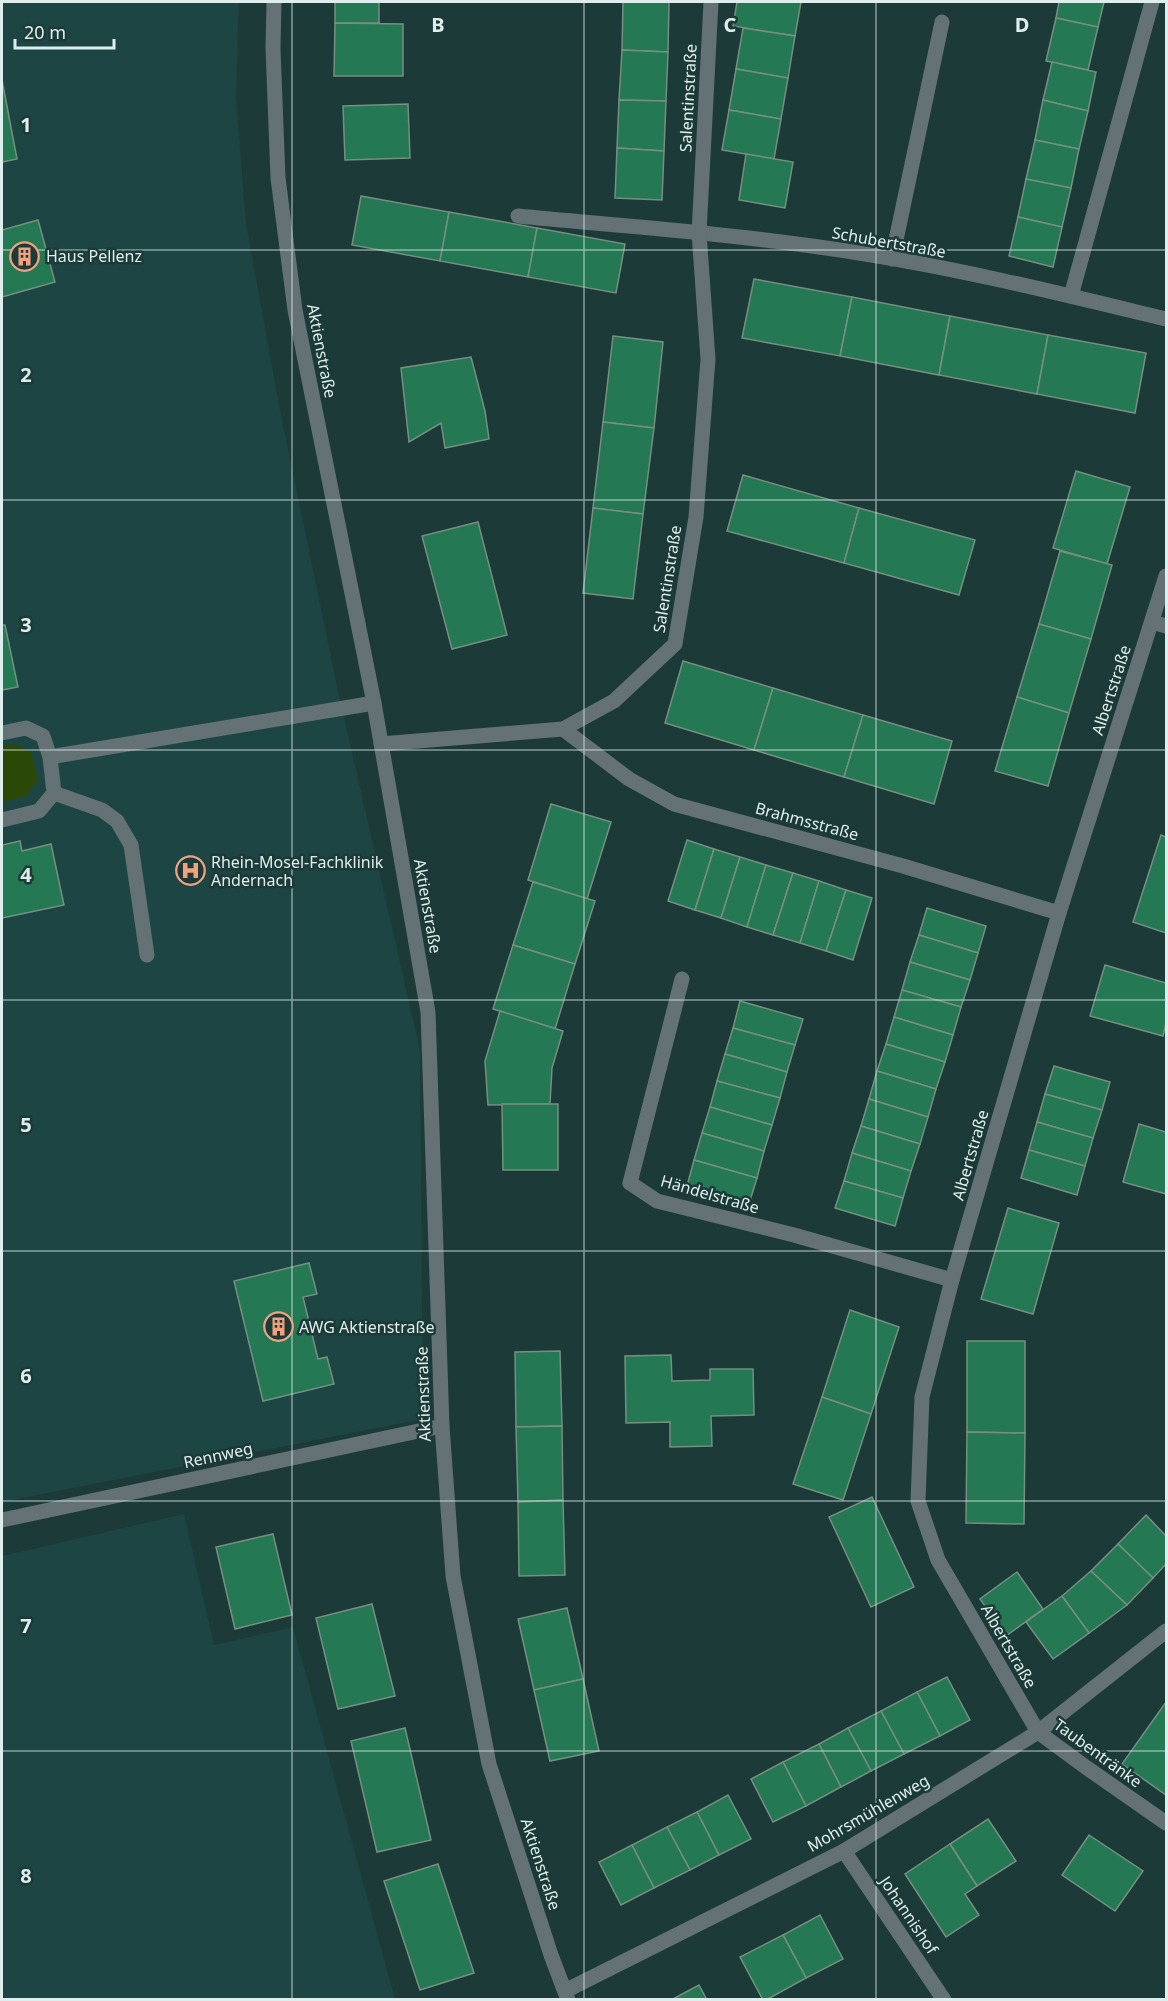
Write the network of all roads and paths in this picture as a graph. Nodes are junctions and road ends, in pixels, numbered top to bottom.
1 (274, 2) edge
2 (711, 2) edge
3 (1152, 2) edge
4 (942, 22) dead end
5 (518, 216) dead end
6 (699, 233) junction
7 (892, 259) junction
8 (1071, 296) junction
9 (1167, 319) edge
10 (1167, 576) edge
11 (1159, 624) edge
12 (374, 703) junction
13 (563, 729) junction
14 (2, 734) edge
15 (381, 744) junction
16 (50, 757) junction
17 (54, 793) junction
18 (2, 820) edge
19 (1059, 913) junction
20 (147, 956) dead end
21 (682, 979) dead end
22 (952, 1280) junction
23 (442, 1426) junction
24 (2, 1520) edge
25 (1167, 1631) edge
26 (1038, 1732) junction
27 (1167, 1822) edge
28 (844, 1851) junction
29 (567, 1995) edge
30 (944, 2000) edge

1 - 12 street, Aktienstraße
2 - 6 street, Salentinstraße
3 - 8 street
4 - 7 street
5 - 6 street
6 - 7 street, Schubertstraße
6 - 13 street, Salentinstraße
7 - 8 street, Schubertstraße
8 - 9 street, Schubertstraße
10 - 11 street, Albertstraße
11 - 19 street, Albertstraße
12 - 15 street, Aktienstraße
12 - 16 street
13 - 15 street, Salentinstraße
13 - 19 street, Brahmsstraße
14 - 16 street
15 - 23 street, Aktienstraße
16 - 17 street
17 - 18 street
17 - 20 street
19 - 22 street, Albertstraße
21 - 22 street, Händelstraße
22 - 26 street, Albertstraße
23 - 24 street, Rennweg
23 - 29 street, Aktienstraße
25 - 26 street, Mohrsmühlenweg
26 - 27 street, Taubentränke
26 - 28 street, Mohrsmühlenweg
28 - 29 street, Mohrsmühlenweg
28 - 30 street, Johannishof

